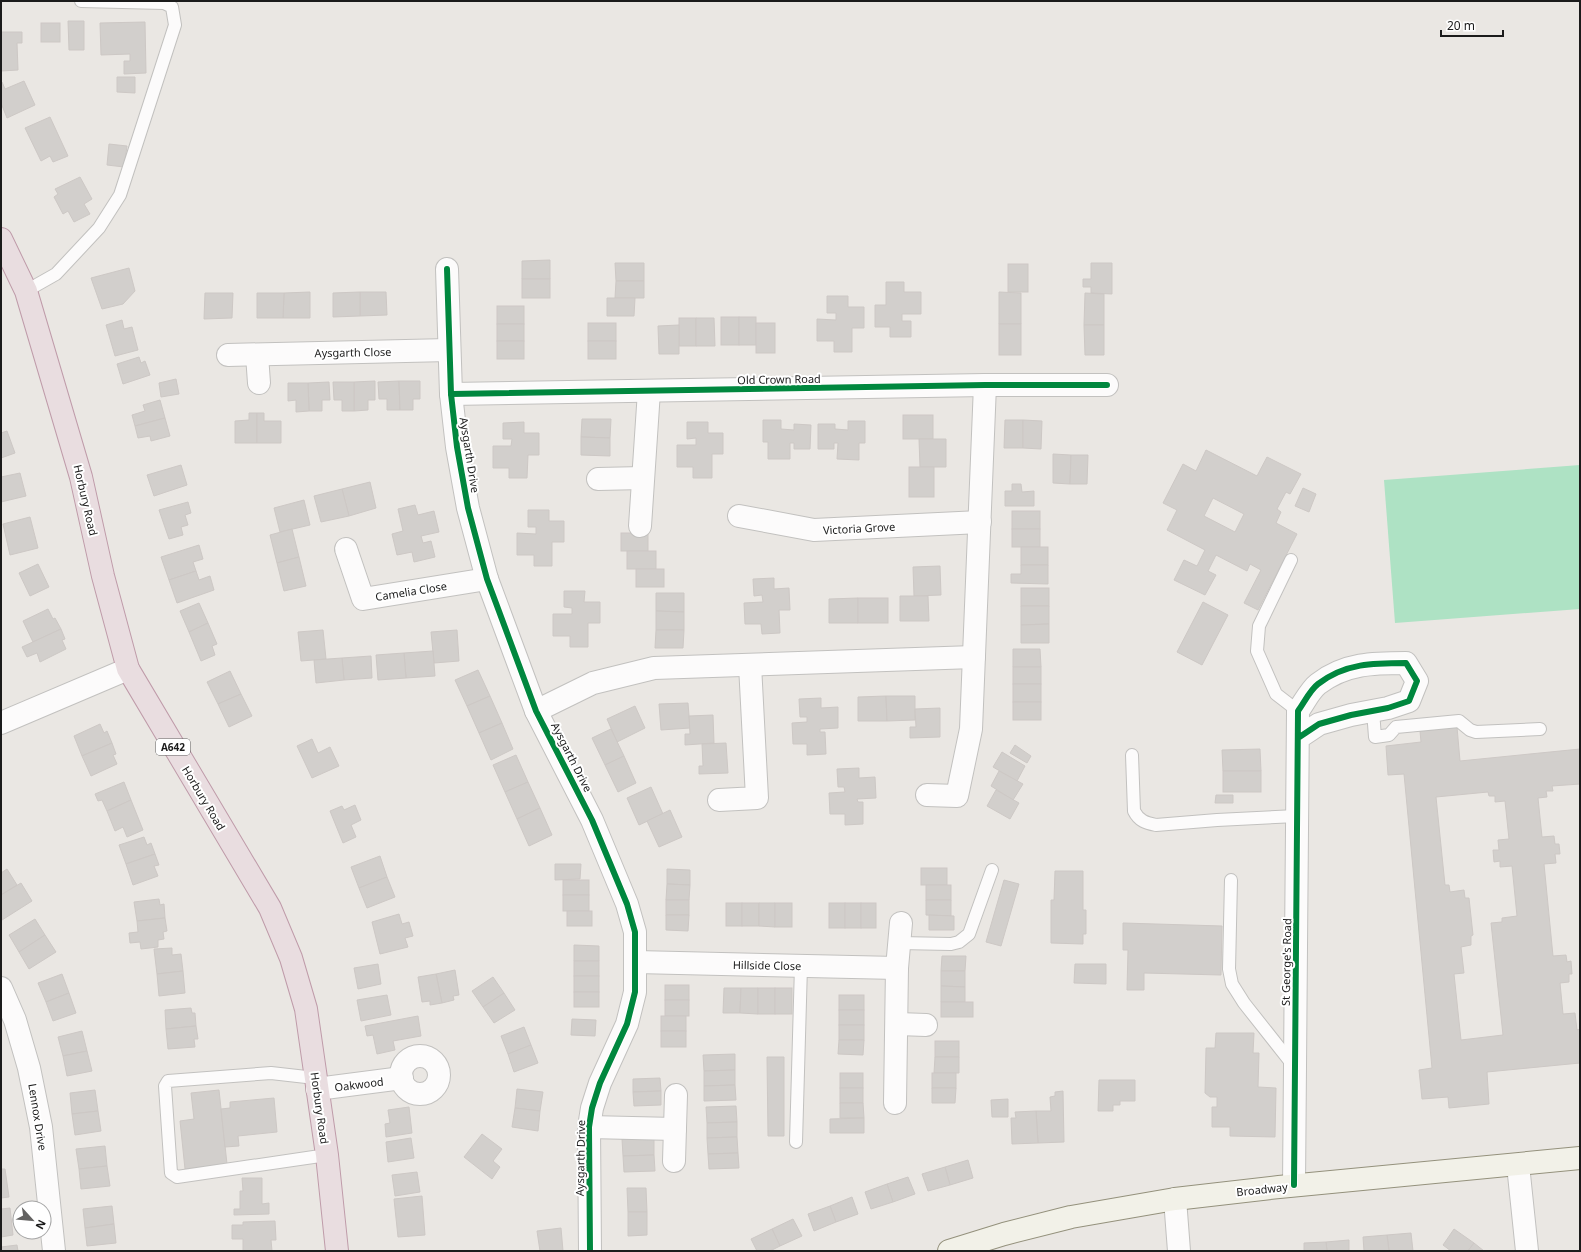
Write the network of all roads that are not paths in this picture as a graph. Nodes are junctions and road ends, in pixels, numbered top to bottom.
1 (81, 1) edge
2 (109, 1) edge
3 (1, 239) edge
4 (447, 269) dead end
5 (26, 291) junction
6 (449, 350) junction
7 (257, 354) junction
8 (228, 355) dead end
9 (259, 383) dead end
10 (984, 385) junction
11 (1107, 385) dead end
12 (649, 391) junction
13 (451, 394) junction
14 (644, 478) junction
15 (598, 479) dead end
16 (739, 516) dead end
17 (980, 522) junction
18 (640, 526) dead end
19 (346, 550) dead end
20 (1290, 560) dead end
21 (487, 579) junction
22 (974, 657) junction
23 (750, 665) junction
24 (128, 669) junction
25 (536, 711) junction
26 (1298, 711) junction
27 (1373, 711) junction
28 (1, 723) edge
29 (1540, 729) dead end
30 (1298, 738) junction
31 (1132, 755) dead end
32 (927, 795) dead end
33 (719, 800) dead end
34 (1297, 816) junction
35 (992, 870) dead end
36 (1231, 880) dead end
37 (900, 933) joint
38 (636, 962) junction
39 (801, 966) junction
40 (898, 968) junction
41 (1, 988) edge
42 (898, 1024) junction
43 (926, 1025) dead end
44 (1294, 1066) junction
45 (402, 1078) dead end
46 (316, 1084) junction
47 (676, 1095) dead end
48 (895, 1103) dead end
49 (589, 1128) junction
50 (675, 1129) junction
51 (796, 1142) dead end
52 (327, 1155) junction
53 (1580, 1158) edge
54 (674, 1161) dead end
55 (1518, 1165) junction
56 (1294, 1185) junction
57 (1175, 1199) junction
58 (54, 1251) edge
59 (336, 1251) edge
60 (590, 1251) edge
61 (949, 1251) edge
62 (1179, 1251) edge
63 (1527, 1251) edge

1 - 2 lane
2 - 5 lane
3 - 5 highway, Horbury Road / A642
4 - 6 street, Aysgarth Drive
5 - 24 highway, Horbury Road / A642
6 - 7 street, Aysgarth Close
6 - 13 street, Aysgarth Drive
7 - 8 street, Aysgarth Close
7 - 9 street
10 - 11 street, Old Crown Road
10 - 12 street, Old Crown Road
10 - 17 street
12 - 13 street, Old Crown Road
12 - 14 street
13 - 21 street, Aysgarth Drive
14 - 15 street
14 - 18 street
16 - 17 street, Victoria Grove
17 - 22 street
19 - 21 street, Camelia Close
20 - 26 lane
21 - 25 street, Aysgarth Drive
22 - 23 street
22 - 32 street
23 - 25 street
23 - 33 street
24 - 28 street
24 - 46 highway, Horbury Road / A642
25 - 38 street, Aysgarth Drive
26 - 27 street
26 - 30 street, St George's Road
27 - 29 lane
27 - 30 street
30 - 34 street, St George's Road
31 - 34 lane
34 - 44 street, St George's Road
35 - 37 lane
36 - 44 lane
37 - 40 street
38 - 39 street, Hillside Close
38 - 49 street, Aysgarth Drive
39 - 40 street, Hillside Close
39 - 51 lane
40 - 42 street
41 - 58 street, Lennox Drive
42 - 43 street
42 - 48 street
44 - 56 street, St George's Road
45 - 46 street, Oakwood
46 - 52 highway, Horbury Road / A642
46 - 52 lane
47 - 50 street
49 - 50 street
49 - 60 street, Aysgarth Drive
50 - 54 street
52 - 59 highway, Horbury Road / A642
53 - 55 street, Broadway
55 - 56 street, Broadway
55 - 63 street
56 - 57 street, Broadway
57 - 61 street, Broadway
57 - 62 street

